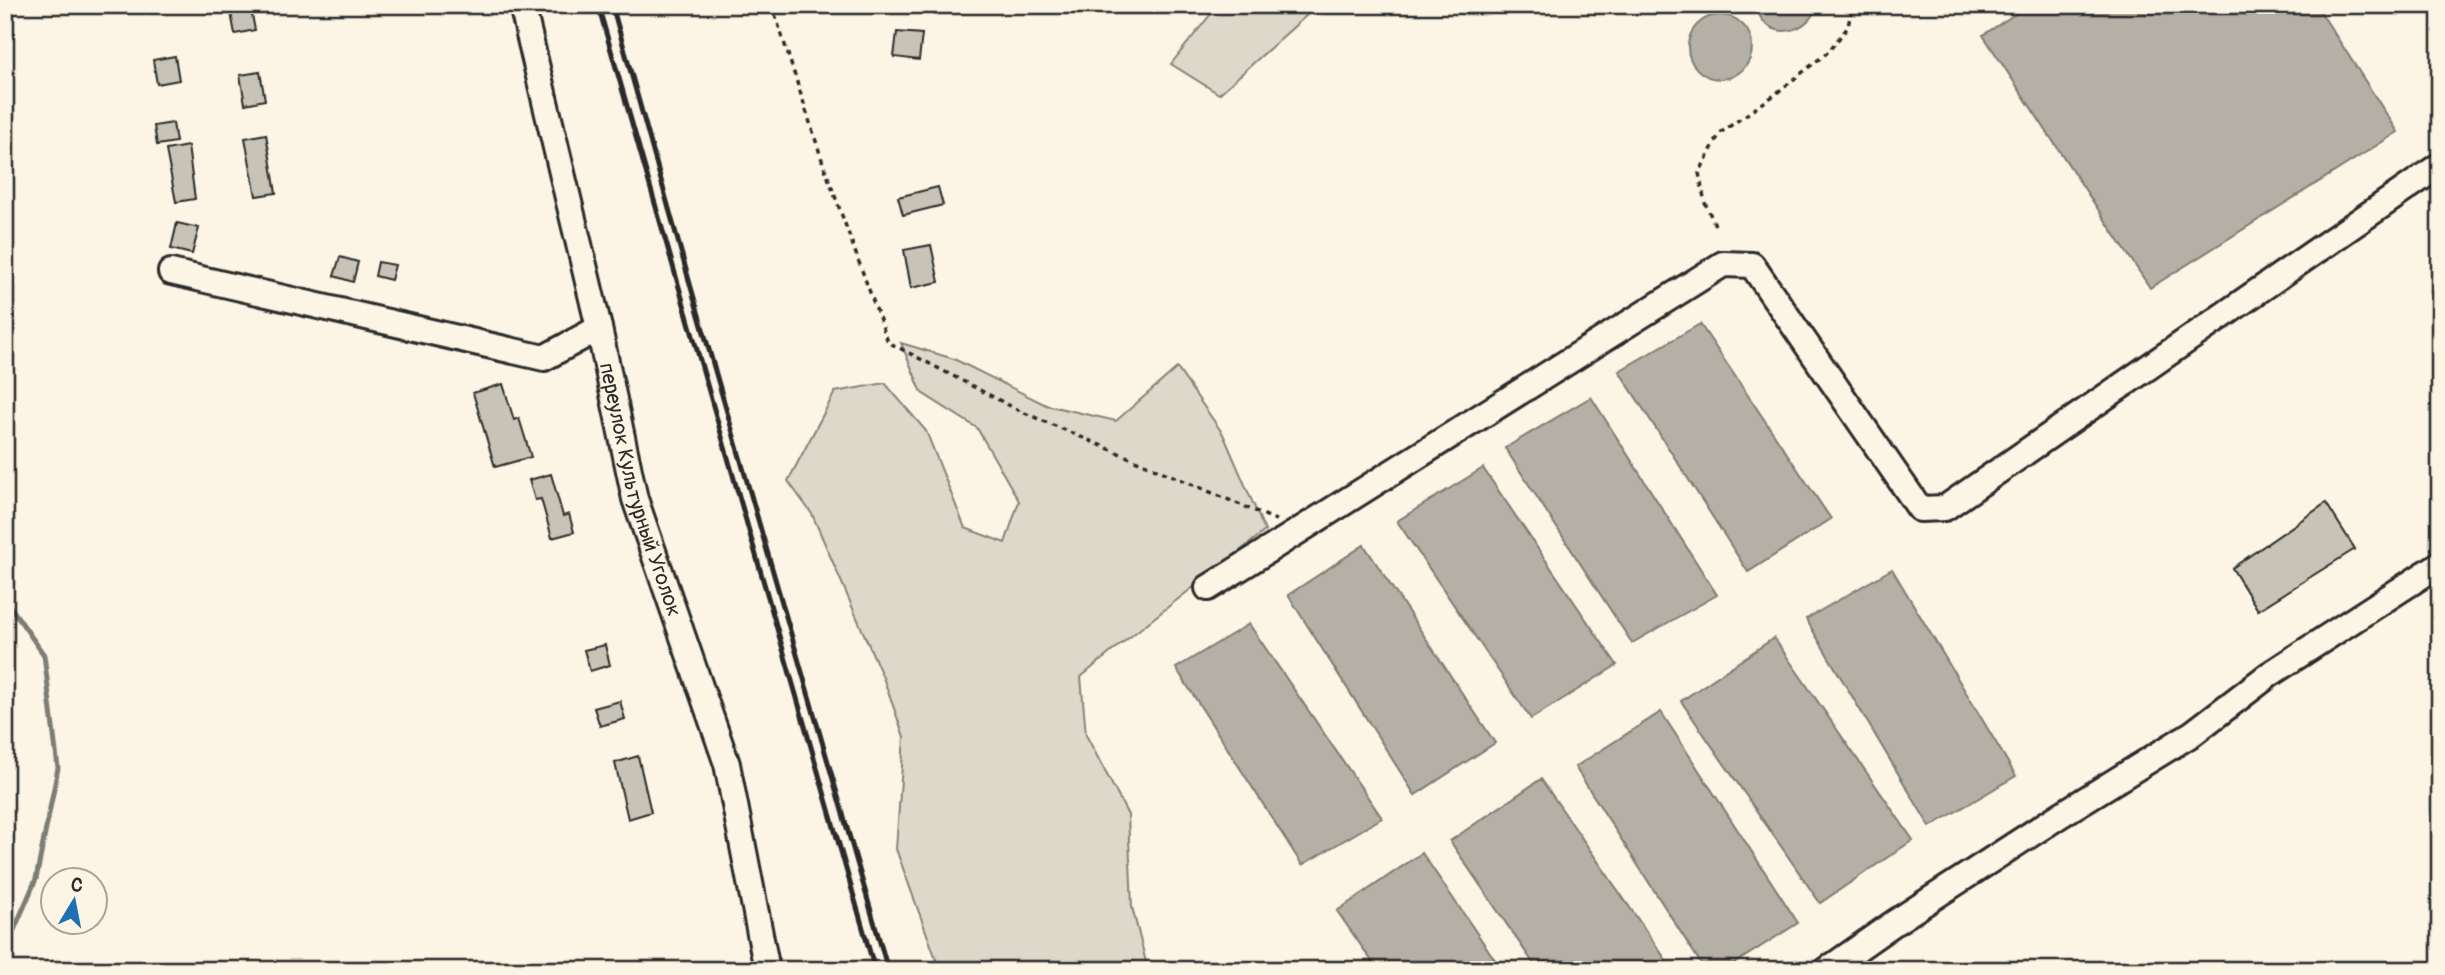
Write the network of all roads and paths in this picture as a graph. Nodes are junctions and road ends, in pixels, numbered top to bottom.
1 (522, 5) edge
2 (772, 5) edge
3 (1852, 5) edge
4 (2440, 165) edge
5 (1715, 225) dead end
6 (171, 272) dead end
7 (599, 328) junction
8 (1301, 530) junction
9 (2440, 564) edge
10 (1209, 588) dead end
11 (767, 970) edge
12 (1827, 970) edge

1 - 7 street, переулок Культурный Уголок
2 - 8 path
3 - 5 path
4 - 8 street
6 - 7 street
7 - 11 street, переулок Культурный Уголок
8 - 10 street
9 - 12 street

